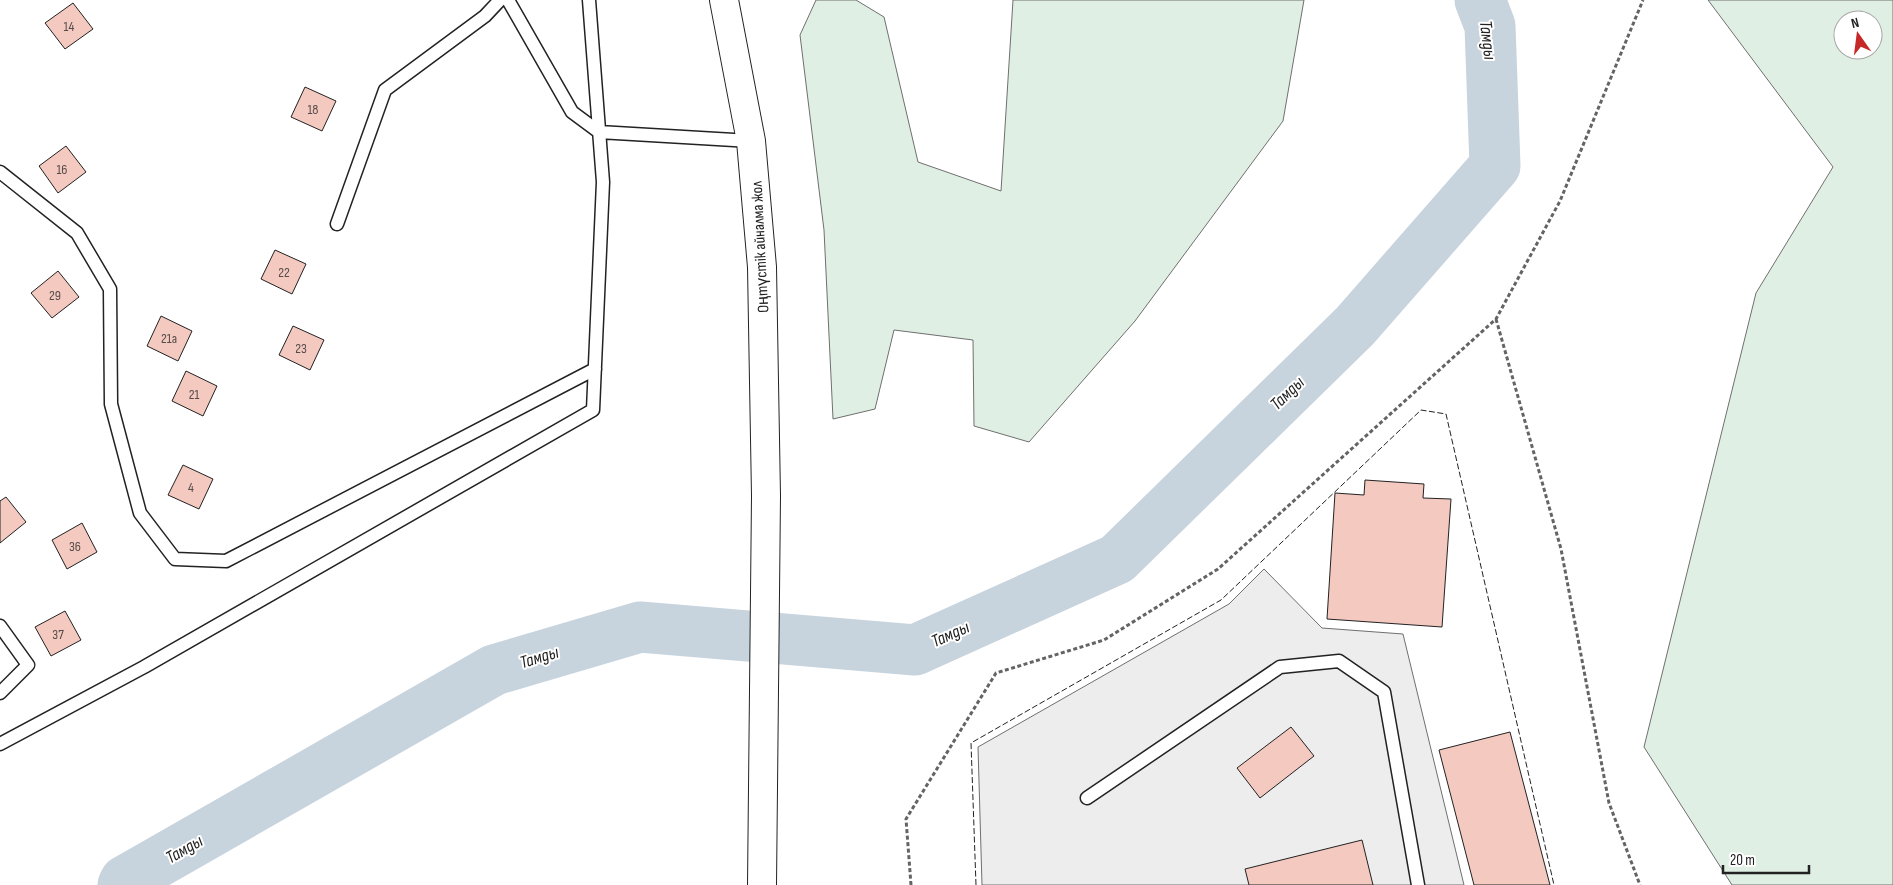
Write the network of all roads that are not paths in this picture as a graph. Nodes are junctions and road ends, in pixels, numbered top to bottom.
1 (500, 0) edge
2 (508, 0) edge
3 (589, 0) edge
4 (724, 0) edge
5 (599, 132) junction
6 (751, 141) junction
7 (0, 172) edge
8 (337, 224) dead end
9 (595, 369) junction
10 (0, 626) edge
11 (0, 693) edge
12 (0, 744) edge
13 (1087, 798) dead end
14 (762, 885) edge
15 (1418, 885) edge

1 - 8 lane
2 - 5 lane
3 - 5 lane
4 - 6 highway, Оңтүстік айналма жол
5 - 6 lane
5 - 9 lane
6 - 14 highway, Оңтүстік айналма жол
7 - 9 lane
9 - 12 lane
10 - 11 lane
13 - 15 lane

